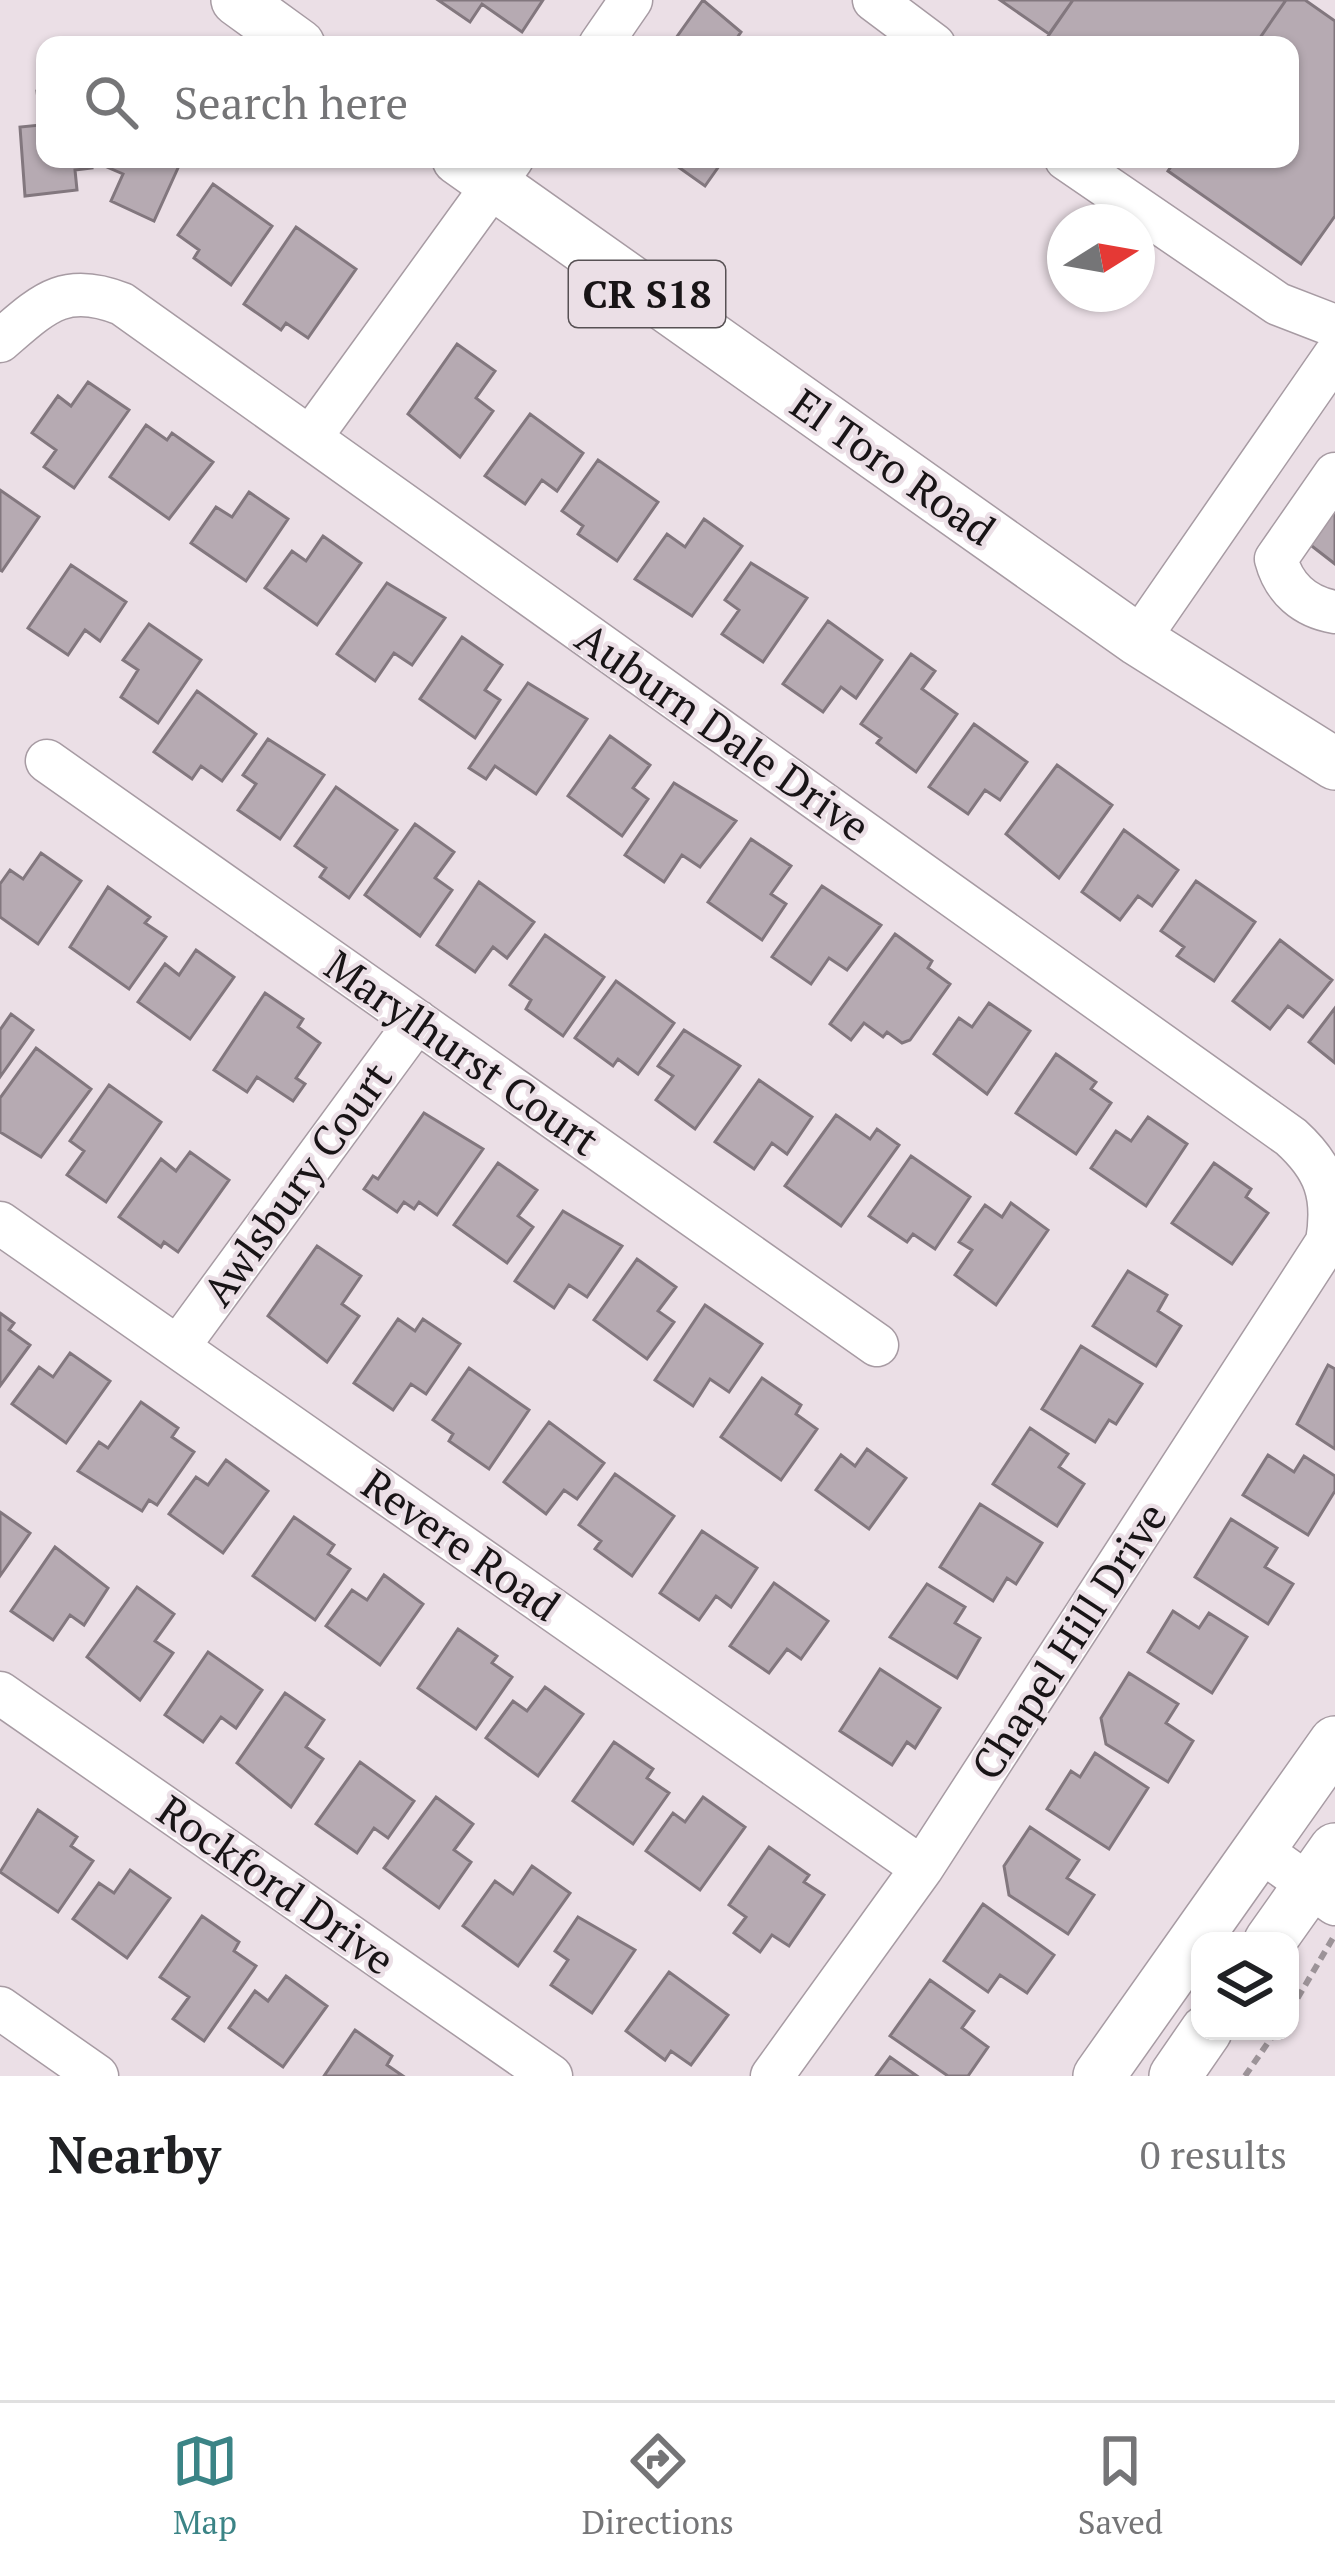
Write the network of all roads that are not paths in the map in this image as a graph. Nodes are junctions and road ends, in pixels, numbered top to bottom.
1 (237, 0) edge
2 (631, 0) edge
3 (874, 0) edge
4 (287, 36) edge
5 (606, 36) edge
6 (922, 36) edge
7 (487, 168) edge
8 (489, 168) edge
9 (1079, 168) edge
10 (1335, 326) edge
11 (0, 341) edge
12 (1335, 355) edge
13 (310, 438) junction
14 (1335, 474) edge
15 (1335, 612) edge
16 (1138, 640) junction
17 (46, 760) dead end
18 (1335, 764) edge
19 (416, 1021) junction
20 (1332, 1191) joint
21 (0, 1222) edge
22 (877, 1345) dead end
23 (178, 1347) junction
24 (0, 1693) edge
25 (1335, 1742) edge
26 (1260, 1850) junction
27 (922, 1868) junction
28 (1326, 1880) edge
29 (1278, 1932) edge
30 (0, 2008) edge
31 (1200, 2040) edge
32 (97, 2076) edge
33 (551, 2076) edge
34 (772, 2076) edge
35 (1099, 2076) edge
36 (1175, 2076) edge

1 - 4 main road
2 - 5 street
3 - 6 street
7 - 13 street
8 - 16 main road, El Toro Road / CR S18
9 - 10 street
11 - 13 street, Auburn Dale Drive
12 - 16 street
13 - 20 street, Auburn Dale Drive
14 - 15 street
16 - 18 main road, El Toro Road
17 - 19 street, Marylhurst Court
19 - 22 street, Marylhurst Court
19 - 23 street, Awlsbury Court
20 - 27 street, Chapel Hill Drive
21 - 23 street, Revere Road
23 - 27 street, Revere Road
24 - 33 street, Rockford Drive
25 - 26 main road
26 - 28 street
26 - 35 main road
27 - 34 street, Chapel Hill Drive
28 - 29 main road
30 - 32 street
31 - 36 main road

